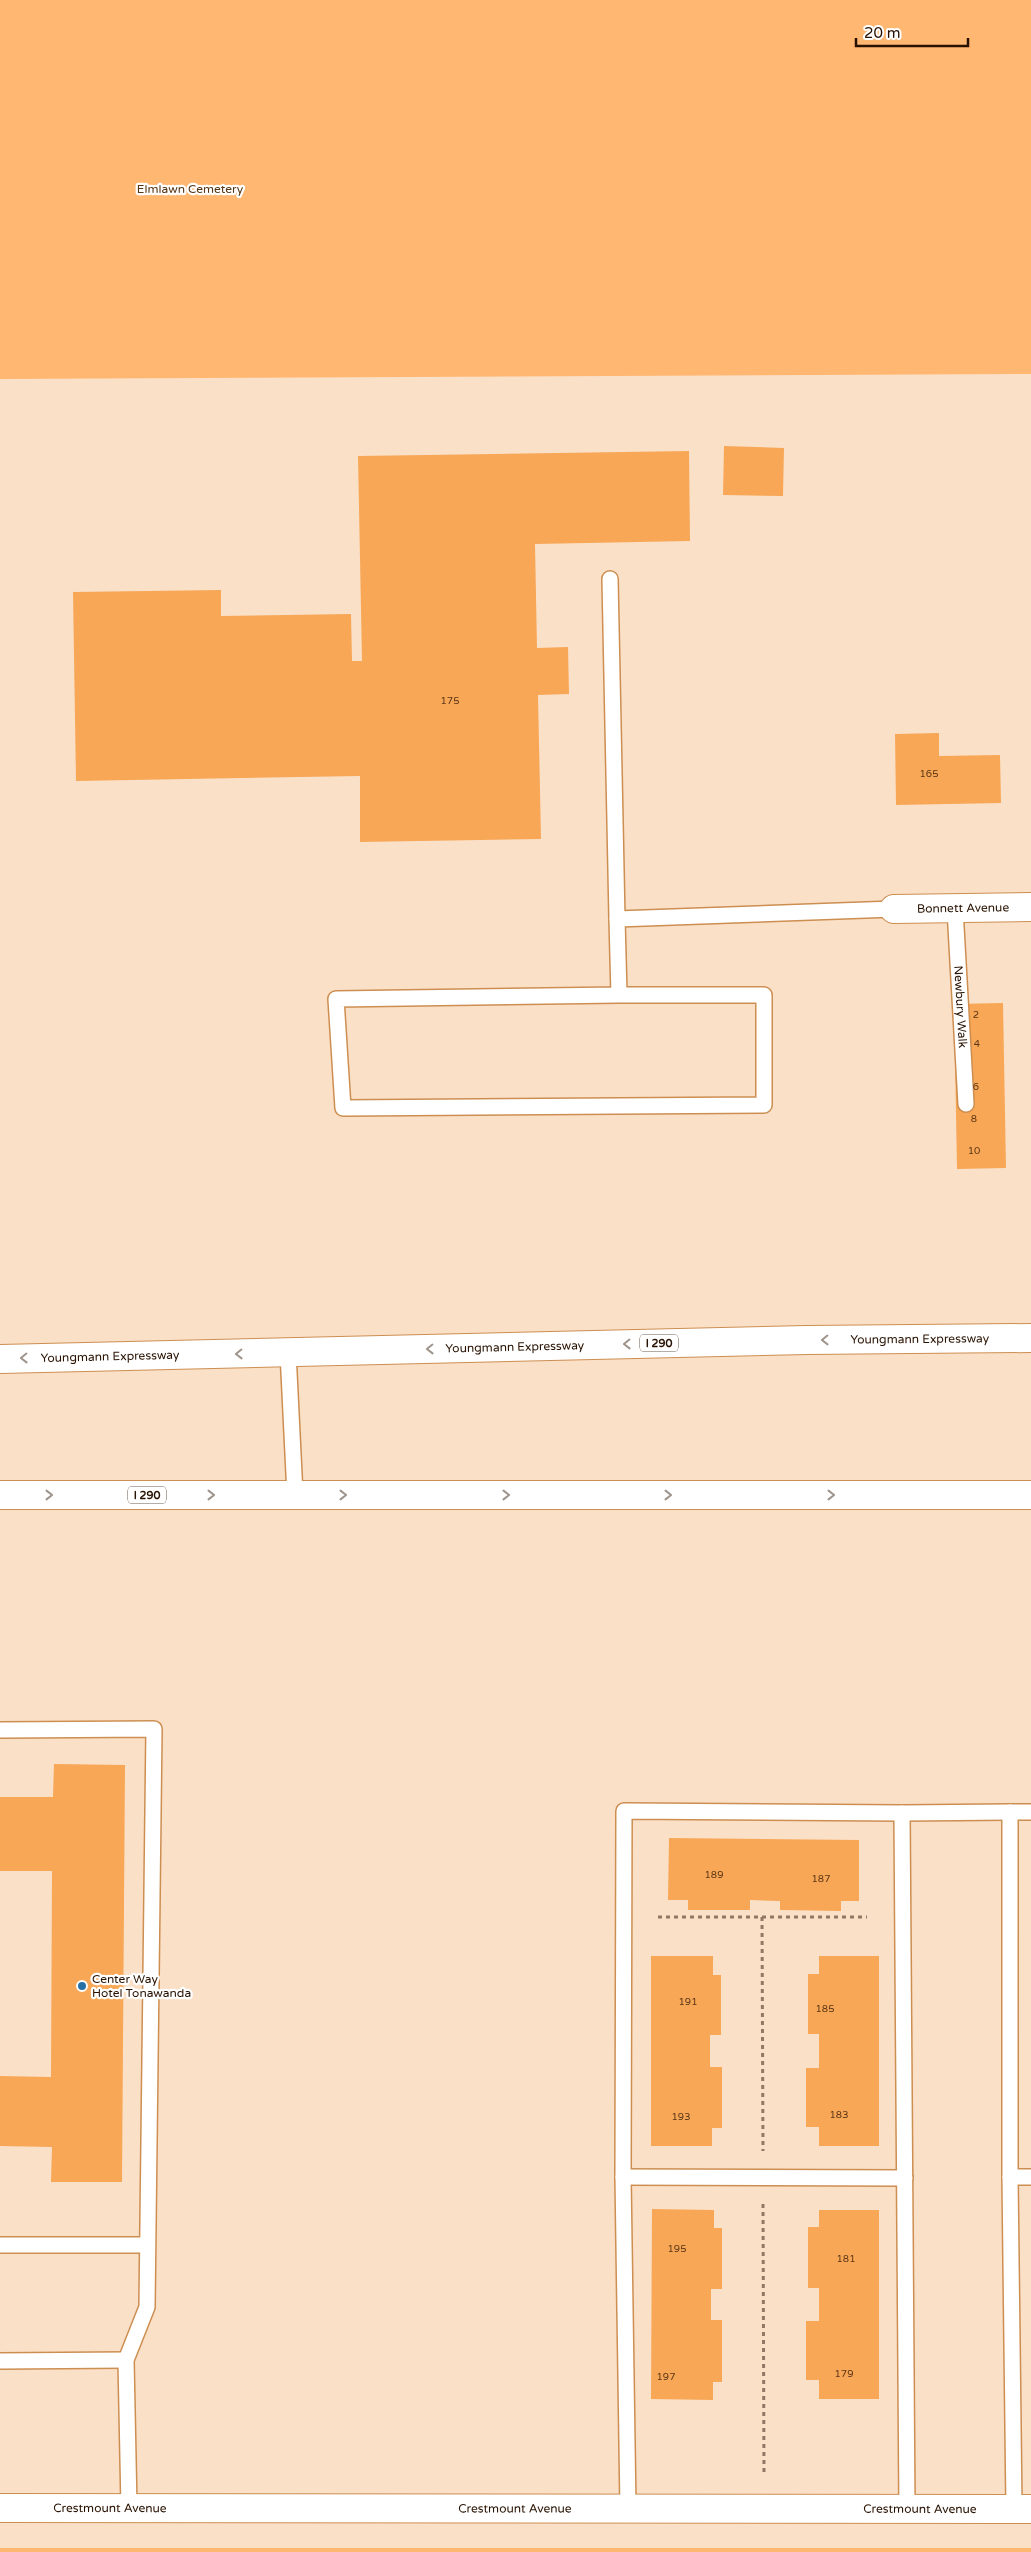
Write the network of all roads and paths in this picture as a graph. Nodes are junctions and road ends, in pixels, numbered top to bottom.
1 (610, 579) dead end
2 (1031, 907) edge
3 (894, 909) joint
4 (955, 909) junction
5 (617, 919) junction
6 (619, 995) junction
7 (966, 1104) dead end
8 (1031, 1338) edge
9 (288, 1352) junction
10 (0, 1359) edge
11 (0, 1495) edge
12 (294, 1495) junction
13 (1029, 1495) edge
14 (0, 1730) edge
15 (1010, 1812) junction
16 (1031, 1812) edge
17 (902, 1813) junction
18 (658, 1917) dead end
19 (762, 1917) junction
20 (867, 1917) dead end
21 (623, 2177) junction
22 (763, 2177) junction
23 (1010, 2177) junction
24 (1031, 2177) edge
25 (905, 2178) junction
26 (0, 2245) edge
27 (148, 2245) junction
28 (126, 2360) junction
29 (0, 2361) edge
30 (0, 2508) edge
31 (129, 2508) junction
32 (628, 2509) junction
33 (765, 2509) junction
34 (907, 2509) junction
35 (1022, 2509) edge

1 - 5 lane
2 - 4 main road, Bonnett Avenue
3 - 4 main road, Bonnett Avenue
3 - 5 lane
4 - 7 lane, Newbury Walk
5 - 6 lane
6 - 6 lane
8 -> 9 main road, Youngmann Expressway / I 290
9 -> 10 main road, Youngmann Expressway / I 290
9 - 12 lane
11 -> 12 main road, I 290
12 -> 13 main road, I 290
14 - 27 lane
15 - 16 lane
15 - 17 lane
15 - 23 lane
17 - 21 lane
17 - 25 lane
18 - 19 path
19 - 20 path
19 - 22 path
21 - 22 lane
21 - 32 lane
22 - 25 lane
22 - 33 path
23 - 24 lane
23 - 35 lane
25 - 34 lane
26 - 27 lane
27 - 28 lane
28 - 29 lane
28 - 31 lane
30 - 31 main road, Crestmount Avenue
31 - 32 main road, Crestmount Avenue
32 - 33 main road, Crestmount Avenue
33 - 34 main road, Crestmount Avenue
34 - 35 main road, Crestmount Avenue

